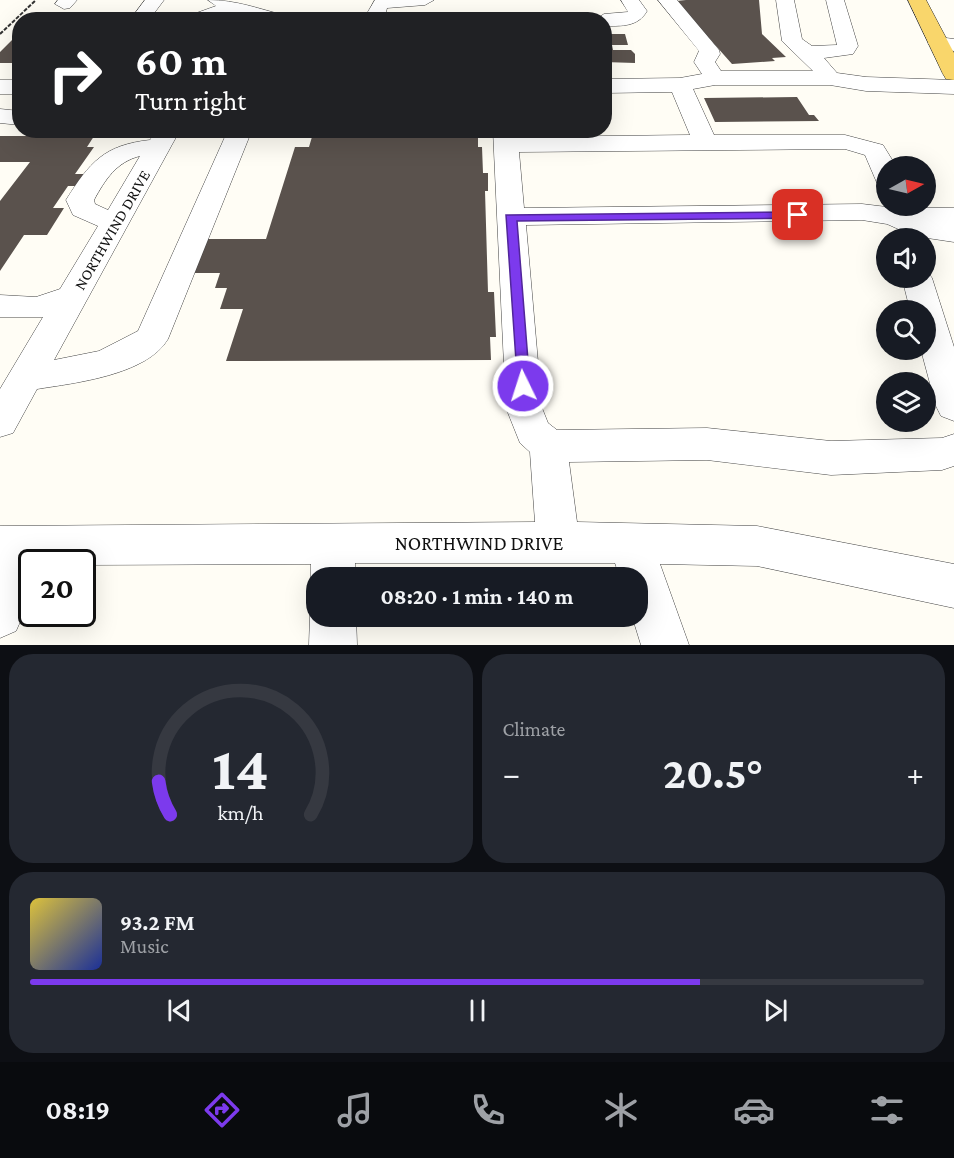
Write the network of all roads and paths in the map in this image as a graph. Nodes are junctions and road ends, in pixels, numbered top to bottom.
1 (36, 0) edge
2 (155, 0) edge
3 (425, 0) edge
4 (630, 0) edge
5 (667, 0) edge
6 (785, 0) edge
7 (834, 0) edge
8 (917, 0) edge
9 (224, 3) edge
10 (23, 12) edge
11 (145, 12) edge
12 (209, 12) edge
13 (248, 12) edge
14 (376, 12) edge
15 (612, 20) edge
16 (12, 23) edge
17 (0, 34) edge
18 (946, 44) edge
19 (808, 53) junction
20 (954, 75) edge
21 (716, 78) junction
22 (830, 78) junction
23 (680, 85) junction
24 (612, 86) edge
25 (954, 87) edge
26 (164, 138) edge
27 (237, 138) edge
28 (506, 138) edge
29 (705, 142) junction
30 (880, 156) edge
31 (954, 216) edge
32 (511, 217) junction
33 (118, 220) junction
34 (898, 220) edge
35 (954, 233) edge
36 (920, 288) edge
37 (73, 296) junction
38 (0, 306) edge
39 (27, 377) junction
40 (954, 406) edge
41 (0, 422) edge
42 (549, 446) junction
43 (954, 450) edge
44 (559, 543) junction
45 (631, 544) junction
46 (15, 547) edge
47 (334, 560) edge
48 (954, 586) edge
49 (0, 615) edge
50 (333, 627) edge
51 (333, 645) edge
52 (666, 645) edge

1 - 10 path
2 - 11 street
3 - 14 street
4 - 15 street
5 - 21 street
6 - 19 street
7 - 19 street
8 - 18 main road
9 - 12 street
9 - 13 street
16 - 17 path
18 - 20 main road
19 - 22 street
20 - 22 street
21 - 22 street
21 - 23 street
22 - 25 street
23 - 24 street
23 - 29 street
26 - 33 street, NORTHWIND DRIVE
26 - 33 street
27 - 39 street
28 - 29 street
28 - 32 street
29 - 30 street
31 - 34 street
32 - 34 street
32 - 42 street
33 - 37 street, NORTHWIND DRIVE
34 - 35 street
36 - 40 street
37 - 38 street
37 - 39 street, NORTHWIND DRIVE
39 - 41 street, NORTHWIND DRIVE
42 - 43 street
42 - 44 street
44 - 45 street, NORTHWIND DRIVE
44 - 47 street, NORTHWIND DRIVE
45 - 48 street, NORTHWIND DRIVE
45 - 52 street
46 - 47 street, NORTHWIND DRIVE
46 - 49 street
50 - 51 street

